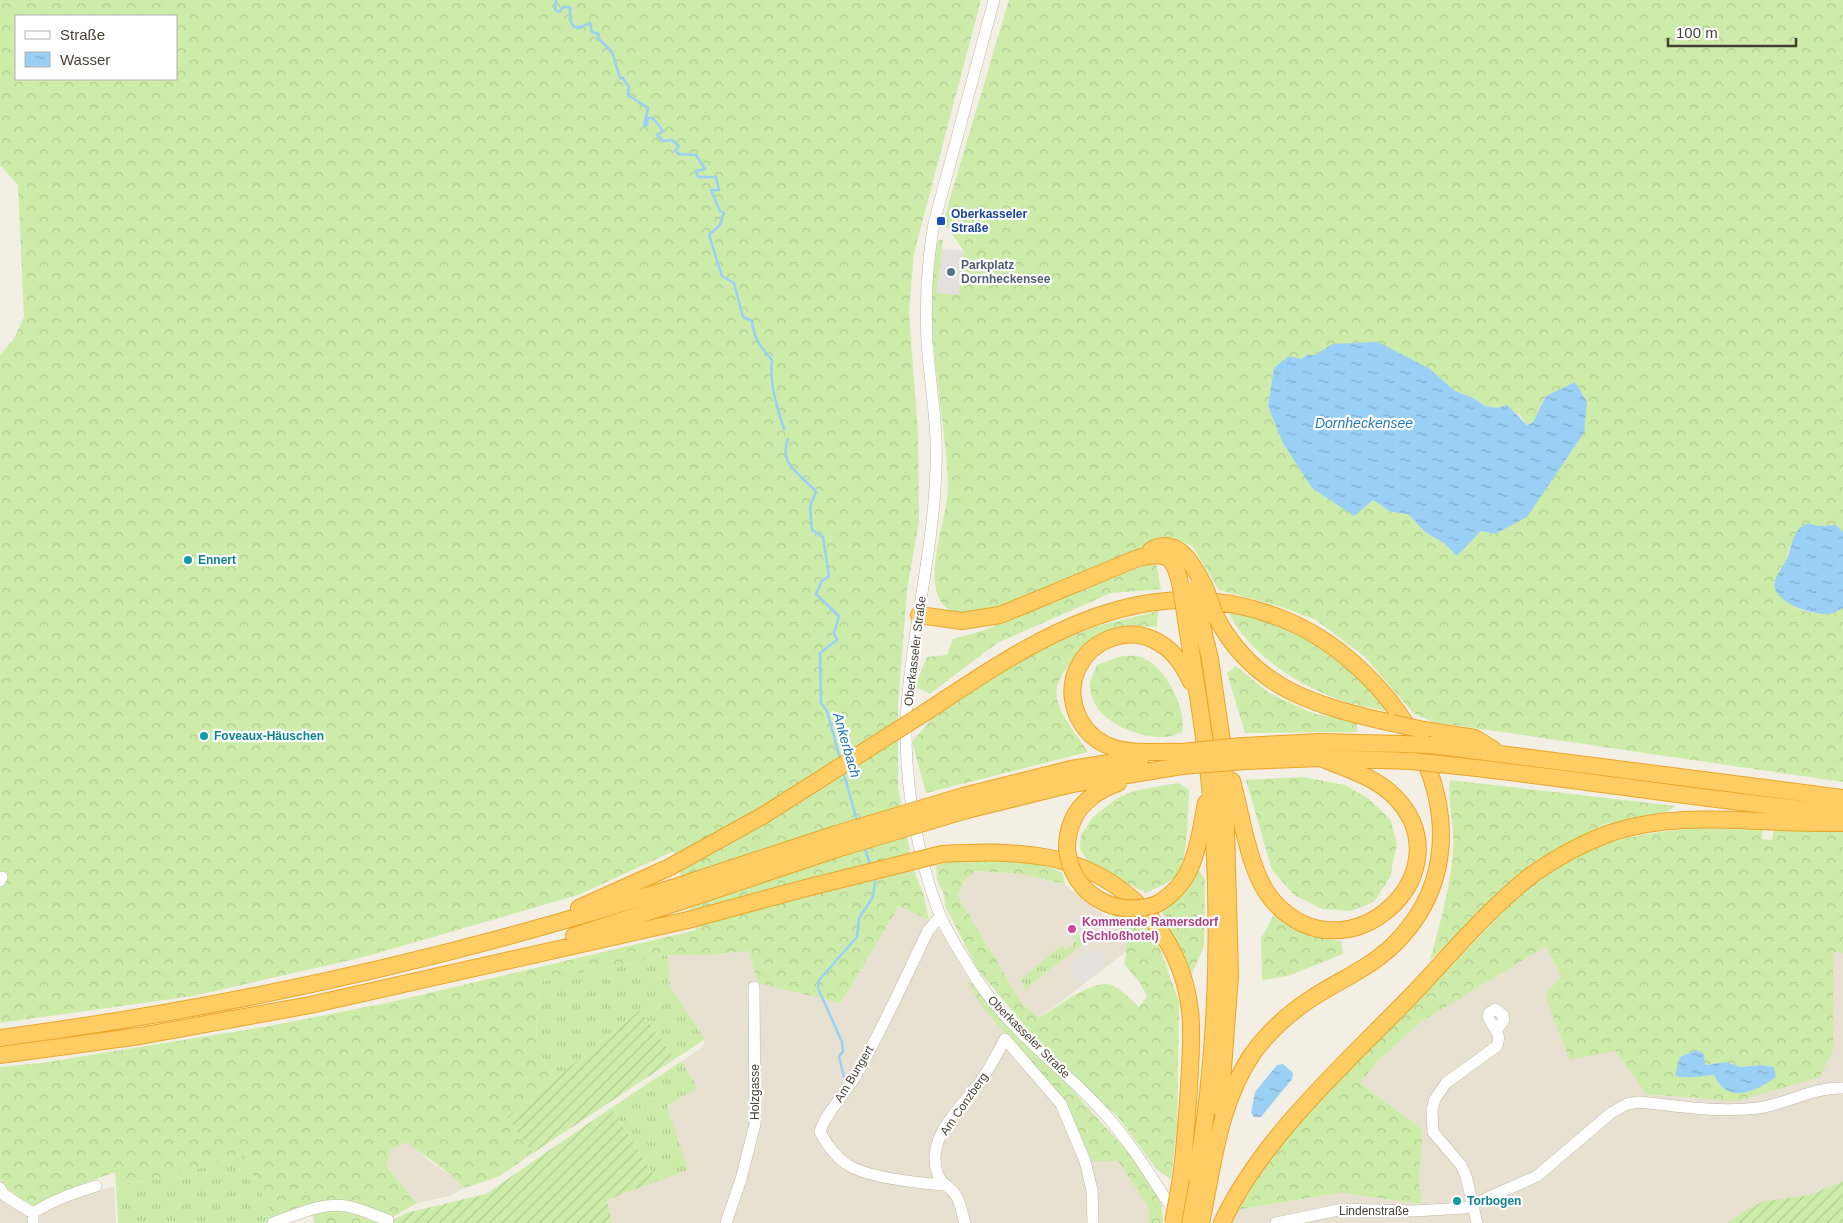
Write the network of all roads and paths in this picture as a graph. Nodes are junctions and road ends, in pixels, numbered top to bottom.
1 (994, 0) edge
2 (1138, 558) junction
3 (1193, 589) junction
4 (1199, 613) junction
5 (919, 614) junction
6 (1198, 698) junction
7 (1427, 738) junction
8 (1321, 750) junction
9 (1224, 755) junction
10 (1181, 759) junction
11 (1158, 769) junction
12 (1209, 788) junction
13 (1843, 798) edge
14 (965, 803) junction
15 (1843, 814) edge
16 (1843, 823) edge
17 (680, 893) junction
18 (940, 916) junction
19 (513, 935) junction
20 (481, 966) junction
21 (754, 987) dead end
22 (1497, 1029) dead end
23 (0, 1038) edge
24 (0, 1055) edge
25 (1843, 1088) edge
26 (1217, 1148) junction
27 (1196, 1180) junction
28 (96, 1186) dead end
29 (944, 1186) junction
30 (0, 1188) edge
31 (1472, 1204) junction
32 (35, 1216) edge
33 (386, 1222) edge
34 (273, 1223) edge
35 (726, 1223) edge
36 (965, 1223) edge
37 (1093, 1223) edge
38 (1173, 1223) edge
39 (1181, 1223) edge
40 (1187, 1223) edge
41 (1201, 1223) edge
42 (1222, 1223) edge
43 (1276, 1223) edge
44 (1477, 1223) edge

1 - 5 street, Oberkasseler Straße
2 - 3 highway
2 - 3 highway
2 - 5 highway
3 - 4 highway, bridge
3 - 4 highway, bridge
4 - 6 highway
4 - 7 highway, bridge
4 - 9 highway
5 - 18 street, Oberkasseler Straße
6 - 10 highway
6 - 12 highway
7 - 8 highway, bridge
7 - 13 highway
8 - 9 highway
8 - 10 highway, bridge
8 - 15 highway, bridge
9 - 26 highway
10 - 11 highway
10 - 14 highway
11 - 12 highway, bridge
11 - 14 highway
12 - 27 highway
14 - 17 highway, bridge
16 - 42 highway
17 - 19 highway
17 - 20 highway
18 - 29 street, Am Bungert
18 - 39 street, Oberkasseler Straße
19 - 23 highway
19 - 26 highway, bridge
20 - 24 highway
20 - 27 highway, bridge
21 - 35 street, Holzgasse
22 - 31 street
25 - 31 street, Lindenstraße
26 - 27 highway
27 - 38 highway, bridge
27 - 40 highway
27 - 41 highway
28 - 32 street
29 - 36 street, Am Conzberg
29 - 37 street, Am Conzberg
30 - 32 street
31 - 43 street, Lindenstraße
31 - 44 street
33 - 34 street

